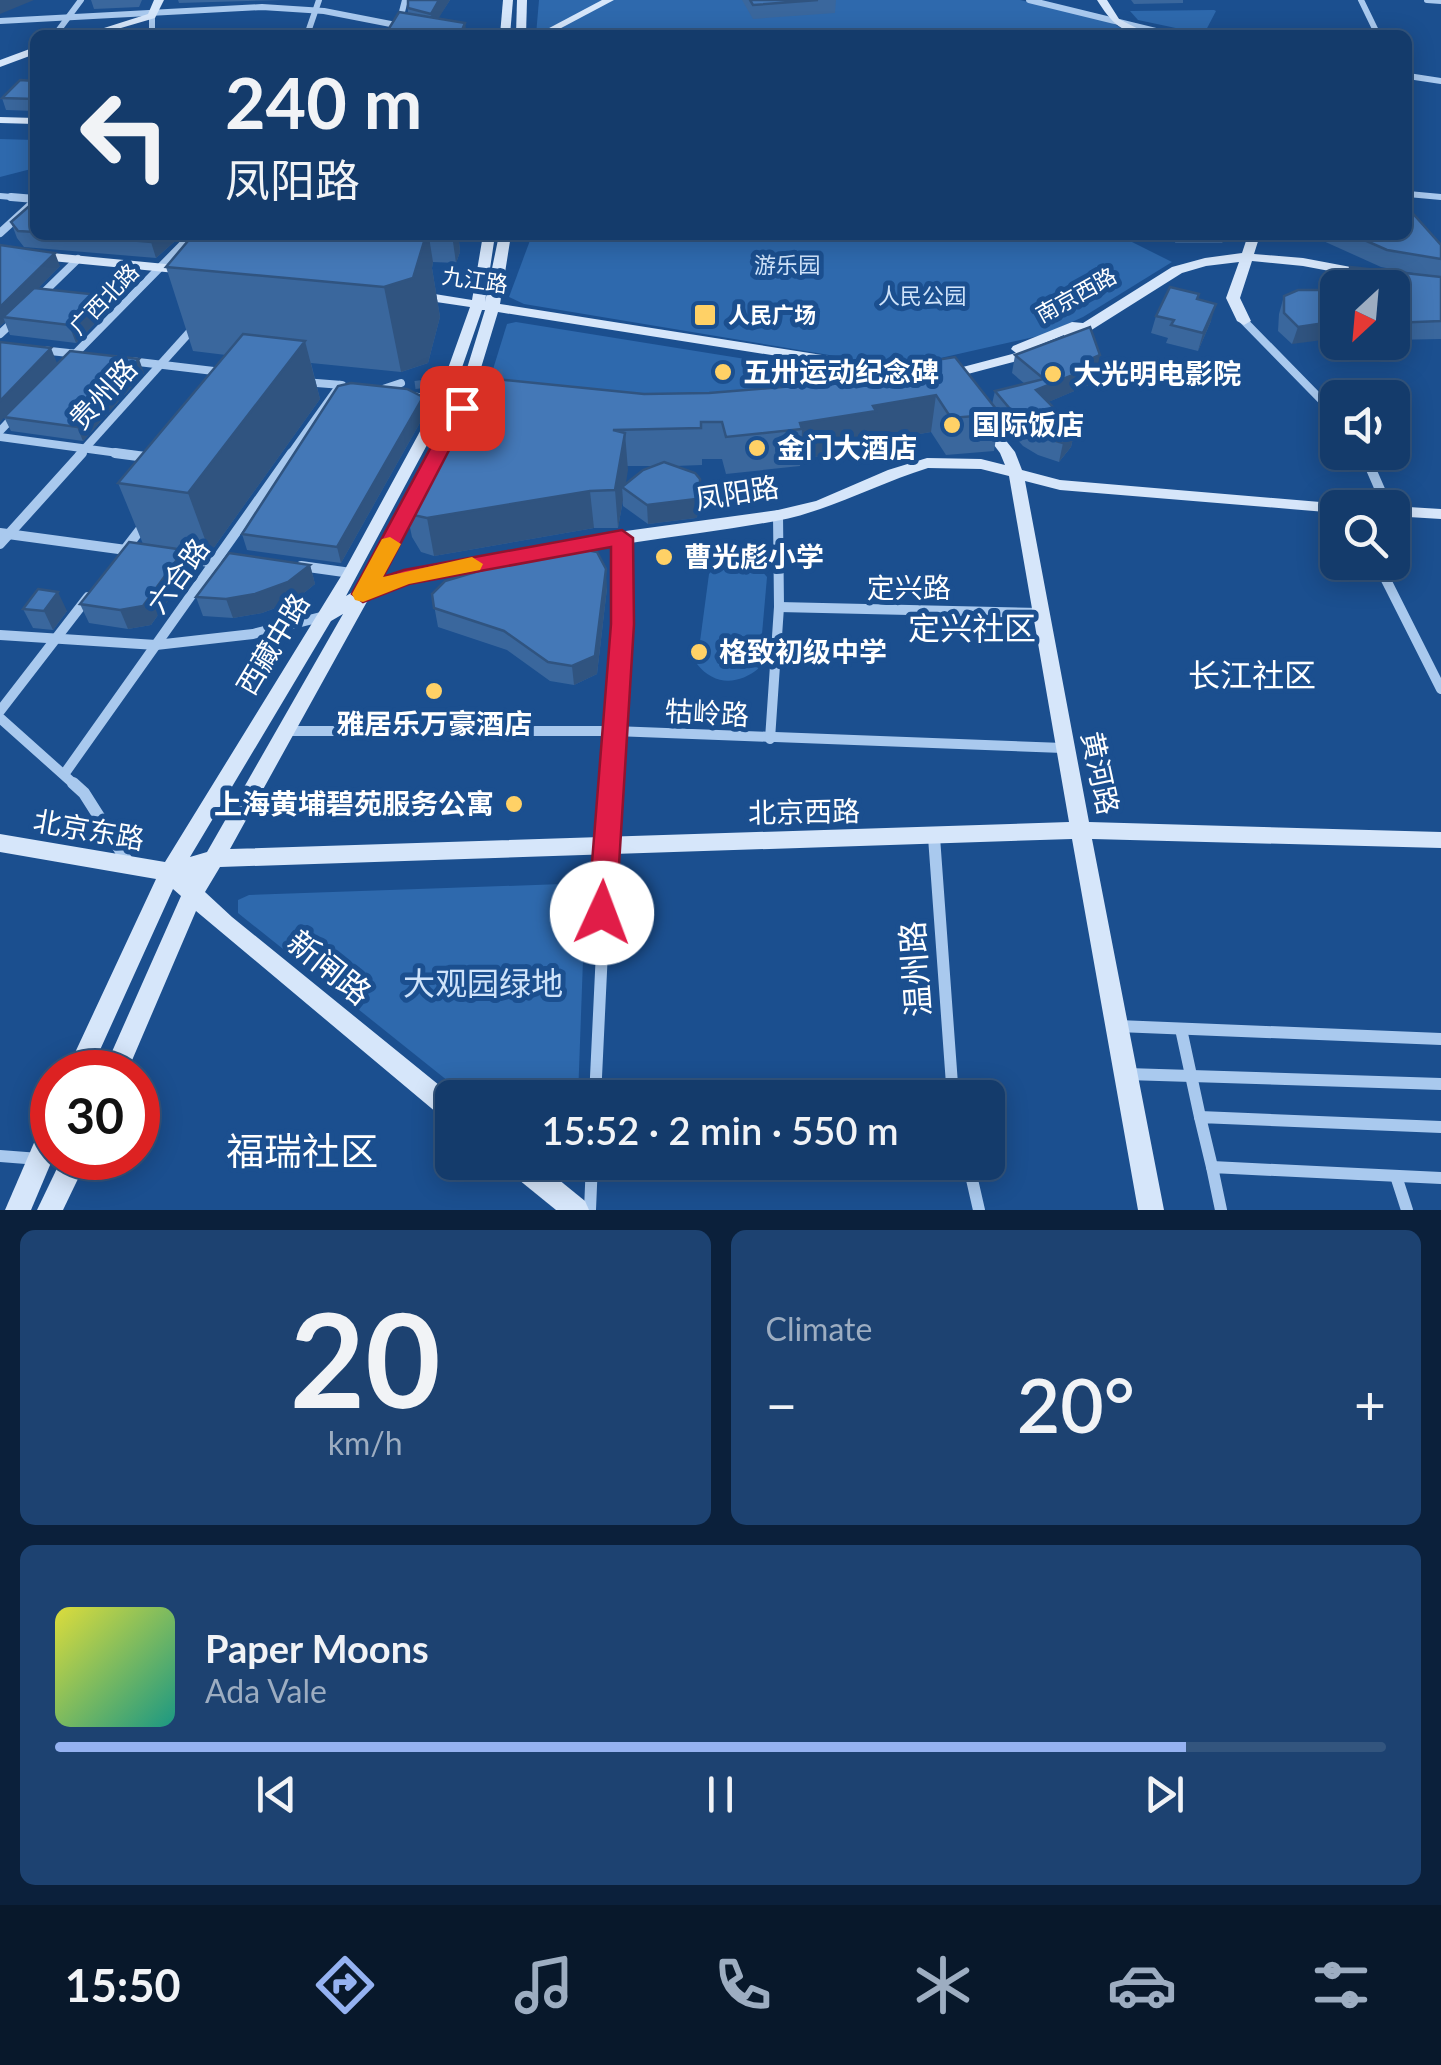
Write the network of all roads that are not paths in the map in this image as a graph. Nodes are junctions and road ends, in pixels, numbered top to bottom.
1 (81, 0) edge
2 (159, 0) edge
3 (319, 0) edge
4 (405, 0) edge
5 (508, 0) edge
6 (522, 0) edge
7 (608, 0) edge
8 (1029, 0) edge
9 (1102, 0) edge
10 (1361, 0) edge
11 (1428, 0) edge
12 (1441, 2) edge
13 (316, 10) junction
14 (152, 16) junction
15 (66, 20) junction
16 (1115, 20) junction
17 (0, 22) edge
18 (400, 26) junction
19 (413, 29) edge
20 (59, 30) edge
21 (103, 30) edge
22 (152, 30) edge
23 (309, 30) edge
24 (398, 30) edge
25 (506, 30) edge
26 (521, 30) edge
27 (551, 30) edge
28 (1134, 30) edge
29 (1153, 30) edge
30 (1376, 30) edge
31 (0, 54) edge
32 (30, 54) edge
33 (18, 56) junction
34 (0, 64) edge
35 (1412, 77) edge
36 (1441, 82) edge
37 (0, 120) edge
38 (30, 121) edge
39 (1412, 194) edge
40 (0, 196) edge
41 (1441, 197) edge
42 (30, 199) edge
43 (30, 205) edge
44 (0, 232) edge
45 (187, 240) edge
46 (489, 240) edge
47 (504, 240) edge
48 (1252, 240) edge
49 (0, 252) edge
50 (1246, 257) junction
51 (78, 260) junction
52 (159, 268) junction
53 (1347, 270) edge
54 (208, 272) edge
55 (392, 292) edge
56 (486, 304) junction
57 (210, 310) edge
58 (1244, 322) joint
59 (0, 334) edge
60 (38, 349) edge
61 (75, 354) junction
62 (92, 356) edge
63 (126, 360) edge
64 (160, 364) junction
65 (64, 366) edge
66 (881, 369) junction
67 (228, 373) edge
68 (924, 376) junction
69 (949, 376) junction
70 (301, 382) edge
71 (401, 383) tunnel mouth
72 (340, 385) junction
73 (874, 386) edge
74 (354, 387) edge
75 (368, 388) edge
76 (383, 390) junction
77 (1320, 399) edge
78 (442, 402) junction
79 (25, 405) edge
80 (976, 412) edge
81 (0, 434) edge
82 (440, 448) edge
83 (83, 449) junction
84 (174, 461) edge
85 (428, 474) edge
86 (1016, 474) junction
87 (1320, 507) edge
88 (155, 510) edge
89 (1410, 511) edge
90 (1441, 514) edge
91 (778, 516) junction
92 (4, 534) edge
93 (622, 538) junction
94 (0, 544) edge
95 (124, 550) junction
96 (142, 552) edge
97 (161, 555) edge
98 (240, 558) edge
99 (218, 559) junction
100 (113, 565) edge
101 (295, 566) edge
102 (351, 574) junction
103 (102, 580) edge
104 (1386, 580) edge
105 (363, 594) junction
106 (779, 608) junction
107 (1040, 613) junction
108 (326, 616) junction
109 (0, 635) edge
110 (56, 638) junction
111 (156, 644) junction
112 (1441, 689) edge
113 (0, 714) edge
114 (288, 731) junction
115 (614, 732) junction
116 (770, 738) junction
117 (1063, 748) junction
118 (65, 773) junction
119 (1082, 830) junction
120 (934, 838) junction
121 (1441, 840) edge
122 (0, 843) edge
123 (604, 845) junction
124 (214, 858) junction
125 (130, 865) junction
126 (170, 872) junction
127 (193, 894) junction
128 (1118, 1026) junction
129 (1181, 1029) junction
130 (1441, 1038) edge
131 (88, 1050) edge
132 (126, 1050) edge
133 (1127, 1074) junction
134 (1192, 1075) junction
135 (595, 1080) edge
136 (952, 1080) edge
137 (1441, 1084) edge
138 (435, 1096) edge
139 (1200, 1117) junction
140 (1441, 1126) edge
141 (0, 1156) edge
142 (30, 1166) edge
143 (1212, 1167) junction
144 (30, 1176) edge
145 (1396, 1176) junction
146 (1441, 1178) edge
147 (31, 1180) edge
148 (66, 1180) edge
149 (70, 1180) edge
150 (539, 1180) edge
151 (591, 1180) edge
152 (972, 1180) edge
153 (6, 1210) edge
154 (18, 1210) edge
155 (50, 1210) edge
156 (60, 1210) edge
157 (576, 1210) edge
158 (590, 1210) edge
159 (979, 1210) edge
160 (1152, 1210) edge
161 (1221, 1210) edge
162 (1407, 1210) edge

1 - 15 street
2 - 14 main road
3 - 13 street
4 - 18 street
5 - 25 main road
6 - 26 main road
7 - 27 main road
8 - 16 street
9 - 16 main road
10 - 30 street
11 - 12 street
13 - 14 street
13 - 18 street
13 - 23 street
14 - 15 street
14 - 21 main road
14 - 22 street
15 - 17 street
15 - 20 street
16 - 28 main road
16 - 29 street
18 - 19 street
18 - 24 street
31 - 33 main road
32 - 33 main road
33 - 34 main road
35 - 36 street
37 - 38 main road
39 - 41 street
40 - 42 street
43 - 44 street
45 - 52 street, 广西北路
46 - 56 main road, 西藏中路
47 - 56 main road, 西藏中路
48 - 50 main road
49 - 51 main road
50 - 53 main road, 南京西路
50 - 58 main road
50 - 69 main road, 南京西路
51 - 52 main road
51 - 59 street
52 - 54 main road
52 - 61 street, 广西北路
55 - 56 main road, 九江路
56 - 66 main road, 九江路
56 - 78 main road, 西藏中路
56 - 82 main road, 西藏中路
57 - 64 street, 贵州路
58 - 77 street
60 - 61 street
61 - 62 street
61 - 65 street, 广西北路
63 - 64 street
64 - 67 street
64 - 83 street, 贵州路
66 - 68 main road, 九江路
66 - 69 main road, 九江路
68 - 69 main road, 南京西路
68 - 73 main road, 南京西路
70 - 72 street
71 - 76 street
72 - 74 street
72 - 99 street, 六合路
75 - 76 street
76 - 78 street
78 - 102 main road, 西藏中路
79 - 81 street
80 - 86 main road, 黄河路
81 - 83 street
83 - 84 street
83 - 92 street, 贵州路
85 - 105 main road, 西藏中路
86 - 87 main road, 凤阳路
86 - 91 main road, 凤阳路
86 - 107 main road, 黄河路
88 - 95 street
89 - 90 main road
91 - 93 main road, 凤阳路
91 - 106 street
92 - 94 street, 贵州路
92 - 95 street
93 - 105 main road, 凤阳路
93 - 115 street
95 - 96 street
95 - 100 street
97 - 99 street
98 - 99 street
99 - 111 street, 六合路
101 - 102 street
102 - 108 main road, 西藏中路
103 - 110 street
104 - 112 street
105 - 108 main road, 凤阳路
105 - 114 main road, 西藏中路
106 - 107 street, 定兴路
106 - 116 street
107 - 117 main road, 黄河路
108 - 111 street
108 - 126 main road, 西藏中路
109 - 110 street
110 - 111 street
110 - 113 street
111 - 118 street, 六合路
113 - 118 street
114 - 115 street, 牯岭路
114 - 124 main road, 西藏中路
115 - 116 street, 牯岭路
115 - 123 street
116 - 117 street, 牯岭路
117 - 119 main road, 黄河路
118 - 125 street
119 - 120 main road, 北京西路
119 - 121 main road, 北京西路
119 - 128 main road, 黄河路
120 - 123 main road, 北京西路
120 - 136 street, 温州路
122 - 125 main road, 北京东路
123 - 124 main road, 北京西路
123 - 135 street
124 - 126 main road, 北京西路
124 - 127 main road, 西藏中路
125 - 126 main road, 北京东路
126 - 127 main road, 新闸路
126 - 131 main road, 西藏中路
127 - 132 main road, 西藏中路
127 - 138 main road, 新闸路
128 - 129 street
128 - 133 main road, 黄河路
129 - 130 street
129 - 134 street
133 - 134 street
133 - 160 main road, 黄河路
134 - 137 street
134 - 139 street
139 - 140 street
139 - 143 street
141 - 142 street
143 - 145 street
143 - 161 street
144 - 153 main road
145 - 146 street
145 - 162 street
147 - 154 main road
148 - 155 main road
149 - 156 main road
150 - 157 main road
151 - 158 street
152 - 159 street

